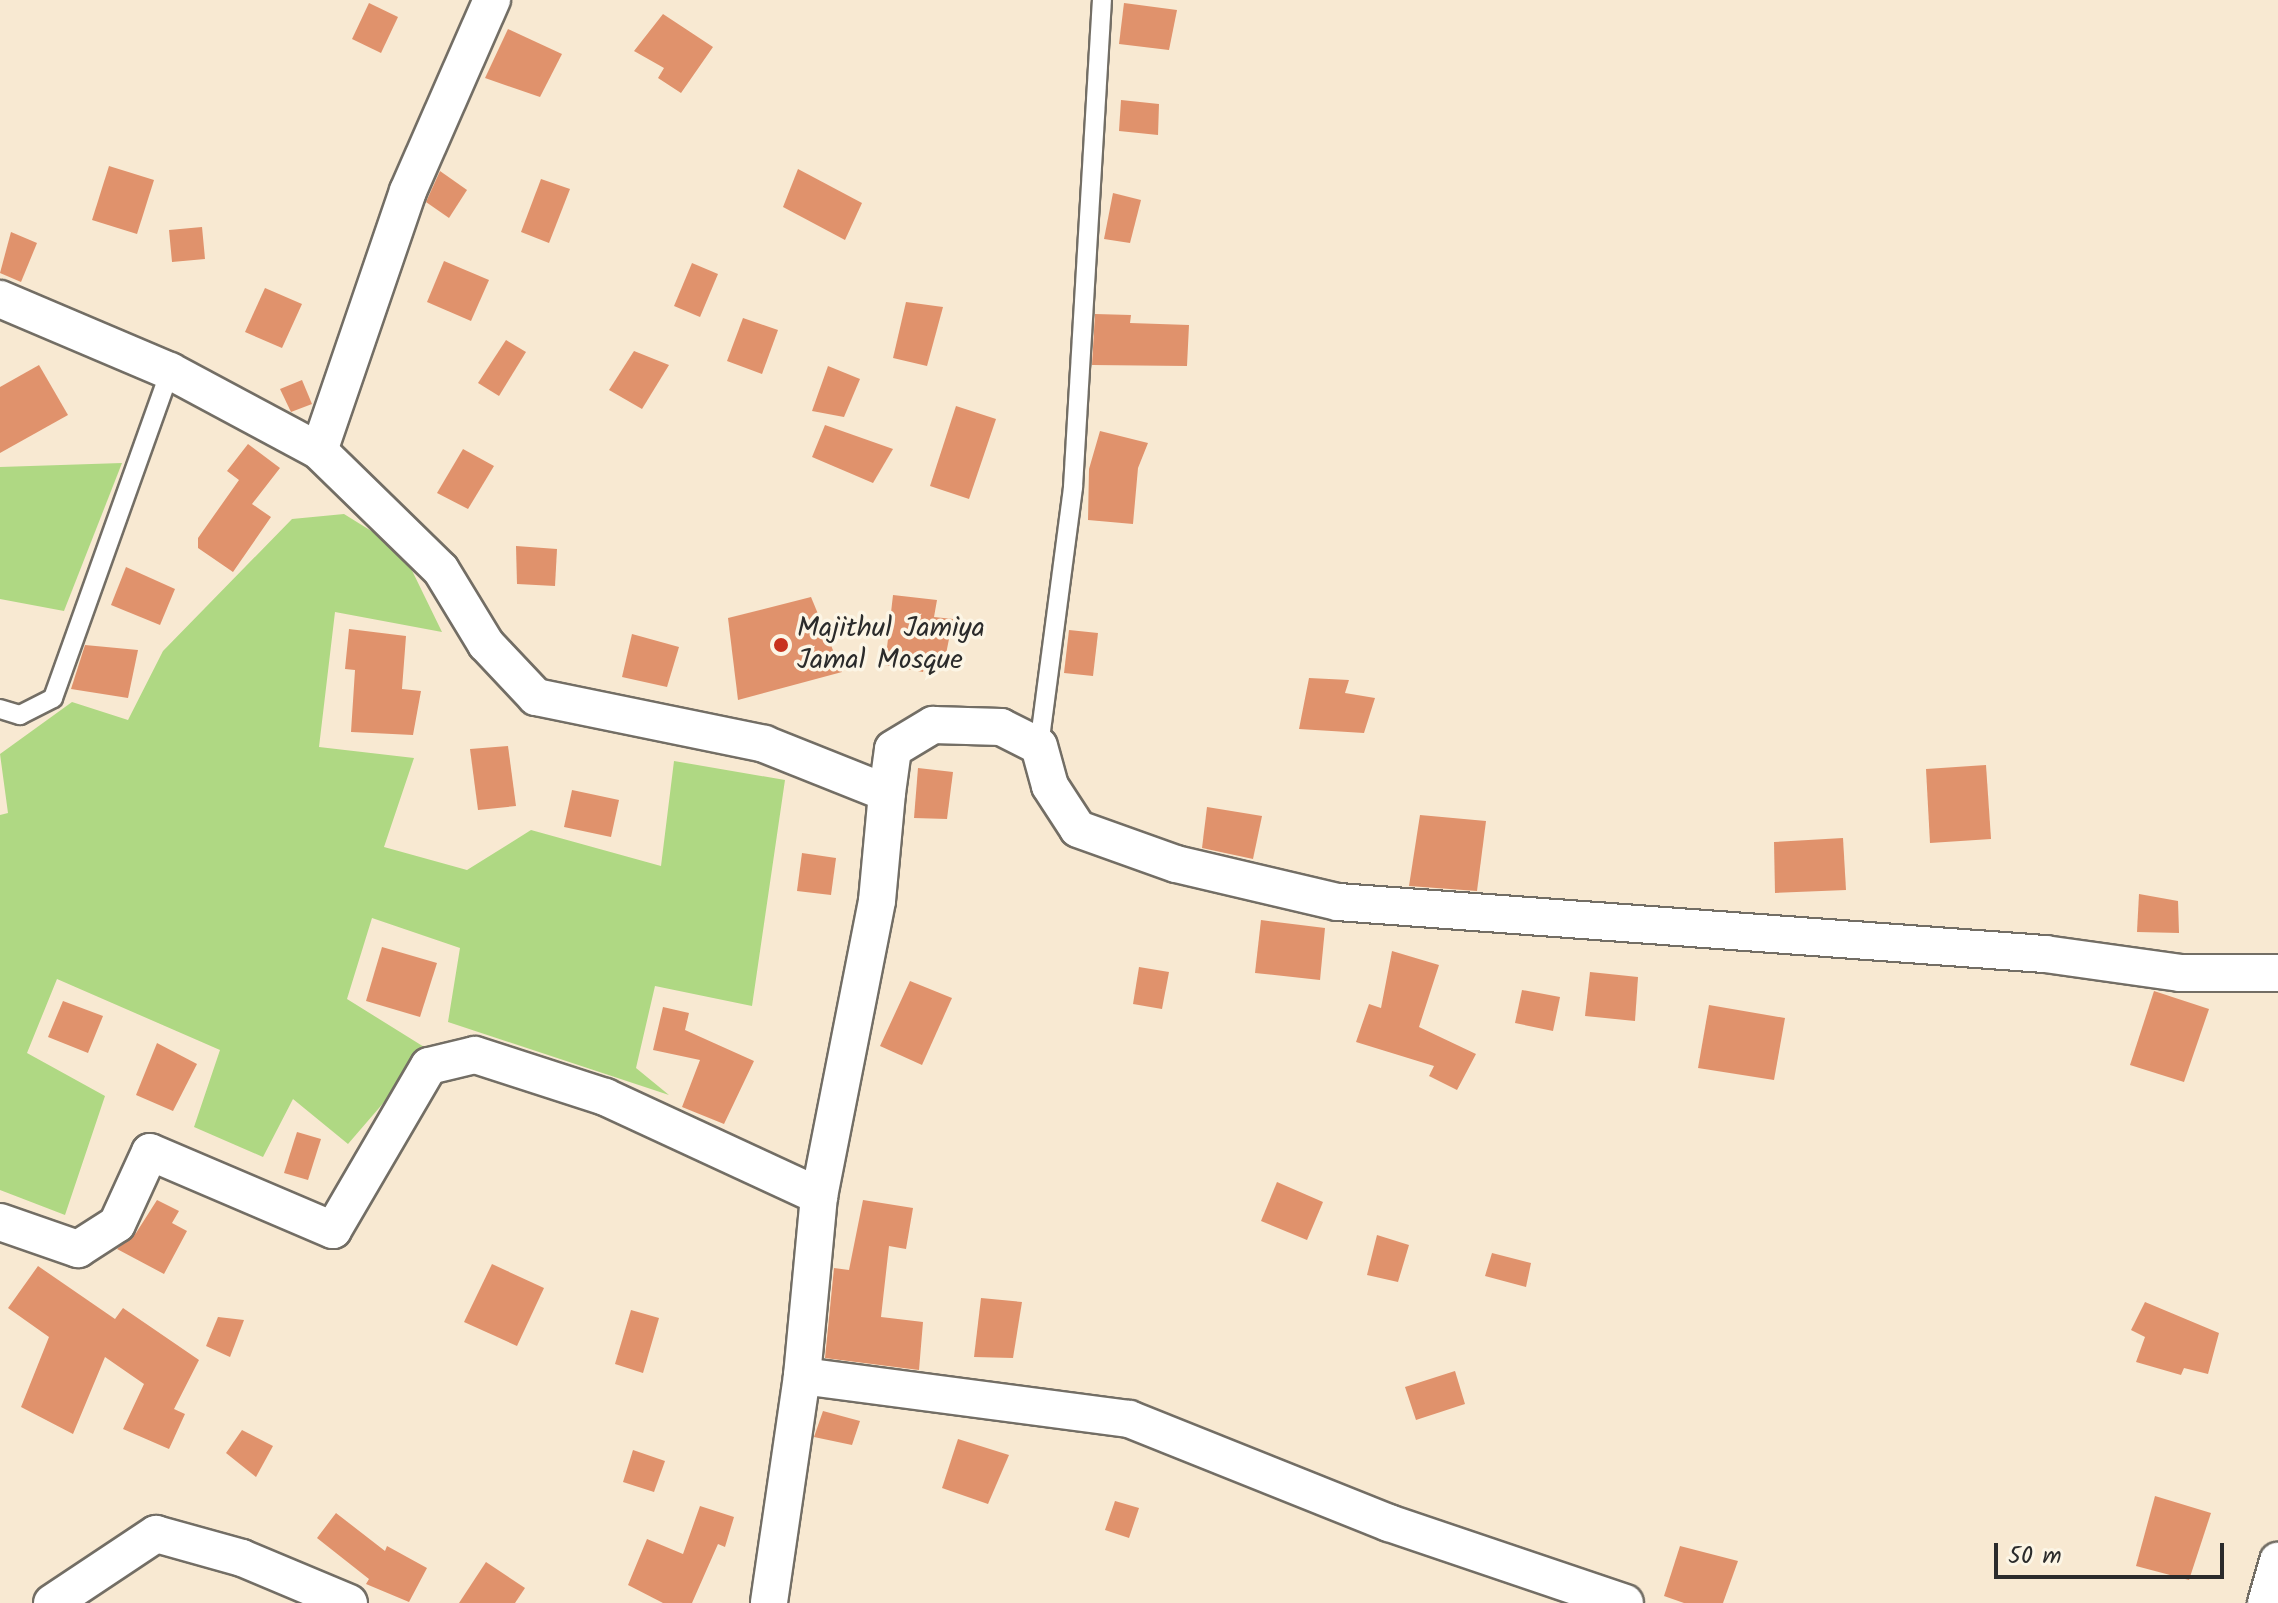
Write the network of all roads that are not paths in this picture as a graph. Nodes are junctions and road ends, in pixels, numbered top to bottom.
1 (492, 0) edge
2 (1102, 0) edge
3 (0, 299) edge
4 (170, 371) junction
5 (319, 451) junction
6 (0, 709) edge
7 (1039, 746) junction
8 (887, 793) junction
9 (2278, 973) edge
10 (819, 1196) junction
11 (0, 1222) edge
12 (802, 1376) junction
13 (2278, 1561) edge
14 (52, 1603) edge
15 (349, 1603) edge
16 (769, 1603) edge
17 (1625, 1603) edge
18 (2266, 1603) edge

1 - 5 street
2 - 7 lane
3 - 4 street
4 - 5 street
4 - 6 lane
5 - 8 street
7 - 8 street
7 - 9 street
8 - 10 street
10 - 11 street
10 - 12 street
12 - 16 street
12 - 17 street
13 - 18 street
14 - 15 street

